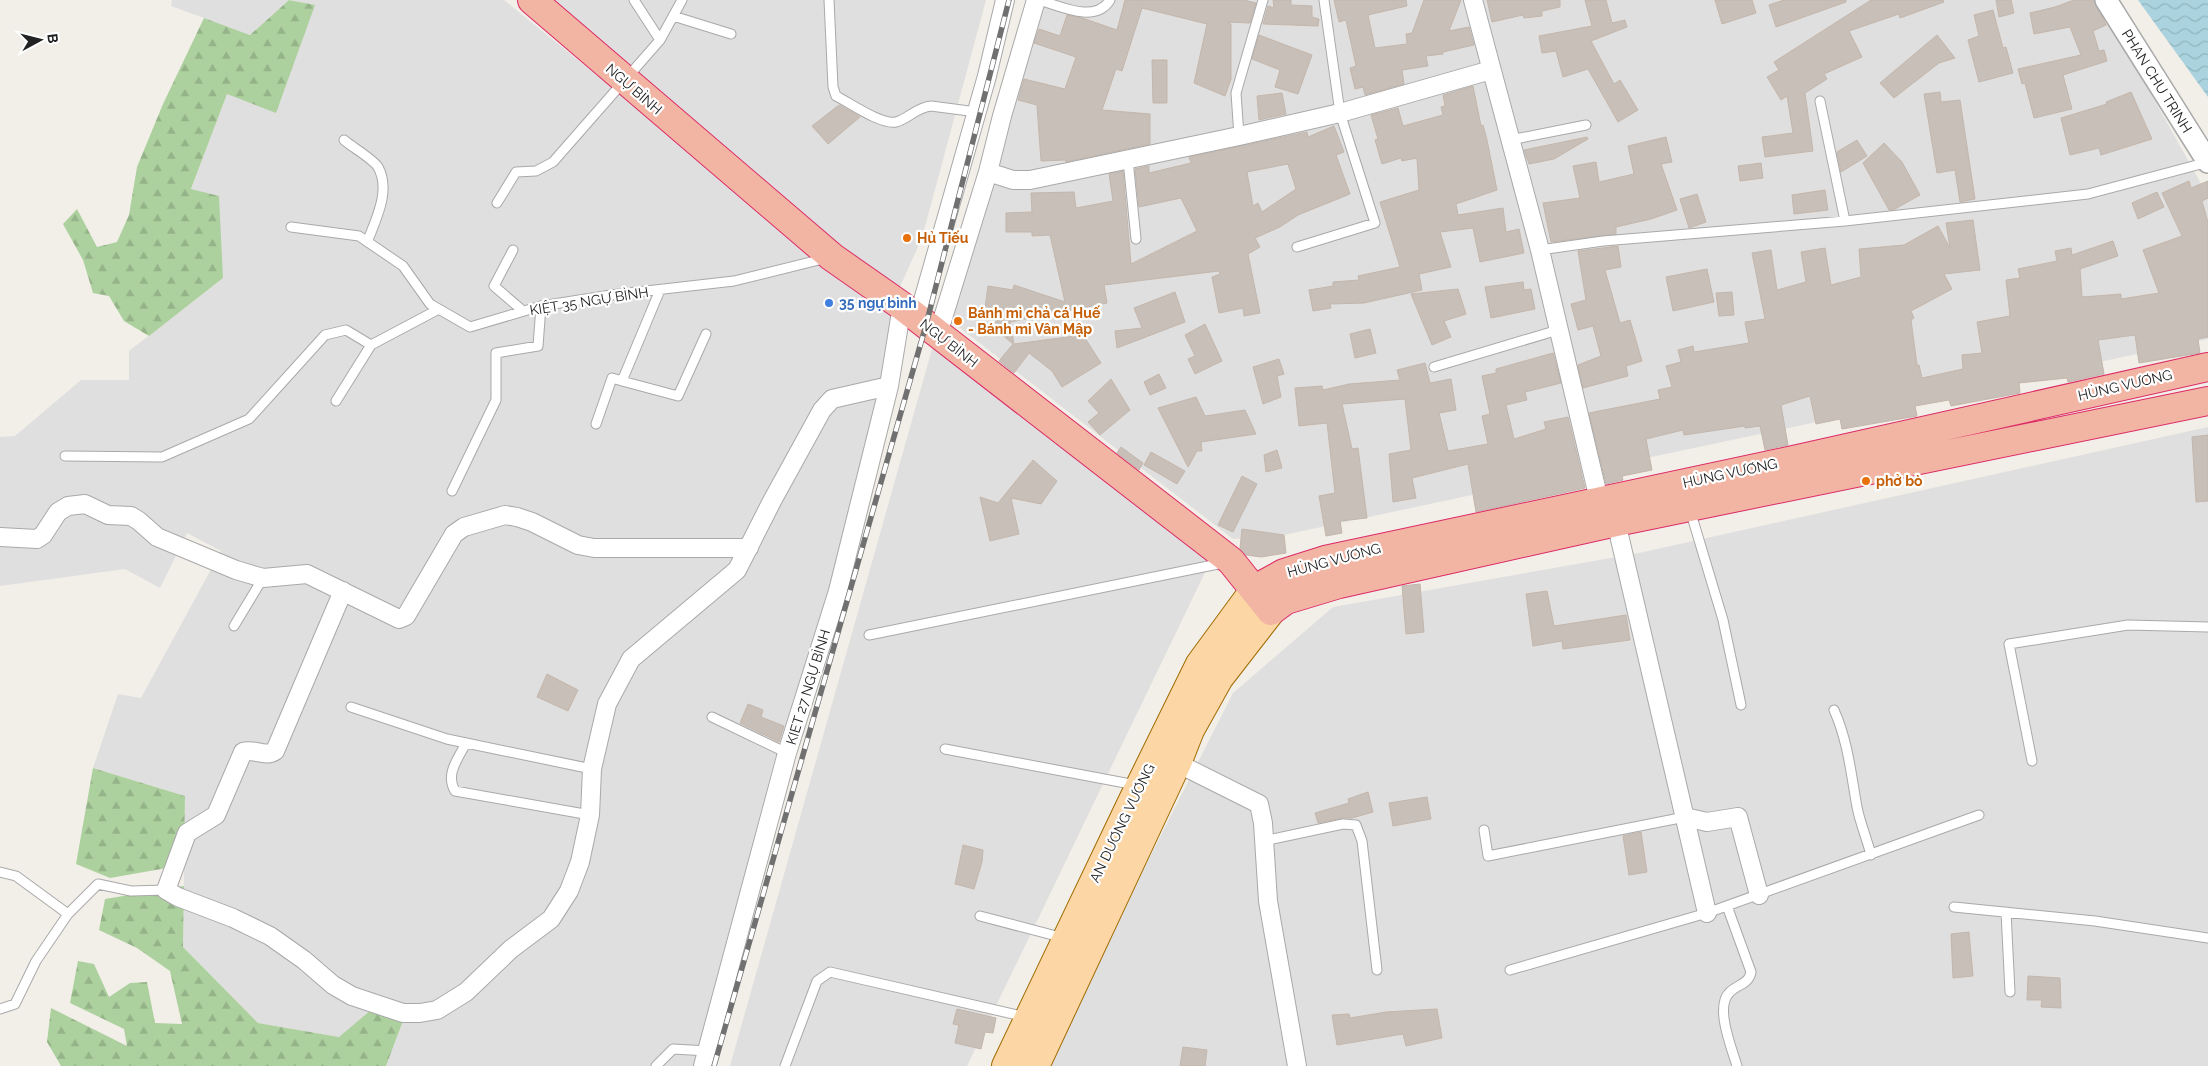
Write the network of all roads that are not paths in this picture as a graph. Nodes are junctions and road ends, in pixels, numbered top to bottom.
1 (532, 0) edge
2 (634, 0) edge
3 (682, 0) edge
4 (828, 0) edge
5 (1005, 0) edge
6 (1037, 0) edge
7 (1110, 0) edge
8 (1263, 0) edge
9 (1324, 0) edge
10 (1473, 0) edge
11 (2106, 0) edge
12 (673, 16) junction
13 (731, 34) dead end
14 (660, 40) junction
15 (1491, 70) junction
16 (625, 82) junction
17 (1820, 101) dead end
18 (977, 112) junction
19 (1340, 113) junction
20 (1586, 125) dead end
21 (1239, 136) junction
22 (344, 140) dead end
23 (1510, 140) junction
24 (1128, 160) junction
25 (2208, 162) edge
26 (988, 172) junction
27 (497, 203) dead end
28 (1845, 221) junction
29 (291, 227) dead end
30 (368, 240) junction
31 (1136, 240) dead end
32 (1297, 247) dead end
33 (513, 250) dead end
34 (1540, 250) junction
35 (832, 257) junction
36 (660, 290) junction
37 (541, 306) junction
38 (440, 310) junction
39 (523, 311) junction
40 (919, 319) junction
41 (1558, 330) junction
42 (706, 334) dead end
43 (371, 345) junction
44 (1434, 367) dead end
45 (2208, 367) edge
46 (622, 381) junction
47 (888, 386) junction
48 (336, 401) dead end
49 (2208, 401) edge
50 (596, 424) dead end
51 (65, 456) dead end
52 (452, 491) dead end
53 (1599, 500) junction
54 (1690, 507) junction
55 (1616, 522) junction
56 (0, 537) edge
57 (749, 548) junction
58 (1231, 561) junction
59 (263, 578) junction
60 (1255, 589) junction
61 (343, 591) junction
62 (1271, 611) junction
63 (234, 626) dead end
64 (2208, 627) edge
65 (869, 635) dead end
66 (1741, 705) dead end
67 (351, 707) dead end
68 (1834, 710) dead end
69 (712, 717) dead end
70 (466, 743) junction
71 (945, 748) dead end
72 (787, 753) junction
73 (2032, 762) dead end
74 (1177, 763) junction
75 (592, 770) junction
76 (1140, 786) junction
77 (590, 814) junction
78 (1979, 815) dead end
79 (1685, 817) junction
80 (1484, 830) dead end
81 (1264, 841) junction
82 (1871, 855) junction
83 (0, 872) edge
84 (166, 890) junction
85 (1759, 895) junction
86 (1727, 906) junction
87 (1954, 907) dead end
88 (2006, 912) junction
89 (1707, 913) junction
90 (68, 914) junction
91 (980, 916) dead end
92 (2208, 938) edge
93 (1067, 939) junction
94 (1377, 970) dead end
95 (1510, 970) dead end
96 (2010, 992) dead end
97 (0, 1009) edge
98 (1029, 1017) junction
99 (706, 1058) edge
100 (656, 1066) edge
101 (785, 1066) edge
102 (1006, 1066) edge
103 (1035, 1066) edge
104 (1297, 1066) edge
105 (1737, 1066) edge

1 - 16 highway, NGỰ BÌNH
2 - 14 lane
3 - 12 lane
4 - 18 lane
5 - 18 street
6 - 7 lane
6 - 26 street
8 - 21 lane
9 - 19 lane
10 - 15 street
11 - 25 street, PHAN CHU TRINH
12 - 13 lane
12 - 14 lane
14 - 16 lane
15 - 19 street
15 - 23 street
16 - 27 lane
16 - 35 highway, NGỰ BÌNH
17 - 28 lane
18 - 40 street
19 - 21 street
19 - 32 lane
20 - 23 lane
21 - 24 street
22 - 30 lane
23 - 34 street
24 - 26 street
24 - 31 lane
25 - 28 lane
26 - 40 street
28 - 34 lane
29 - 30 lane, KIỆT 35 NGỰ BÌNH
30 - 38 lane, KIỆT 35 NGỰ BÌNH
33 - 39 lane
34 - 41 street
35 - 36 lane, KIỆT 35 NGỰ BÌNH
35 - 40 highway, NGỰ BÌNH
36 - 37 lane, KIỆT 35 NGỰ BÌNH
36 - 46 lane
37 - 39 lane, KIỆT 35 NGỰ BÌNH
37 - 52 lane
38 - 39 lane, KIỆT 35 NGỰ BÌNH
38 - 43 lane
40 - 47 street, KIET 27 NGỰ BÌNH
40 - 58 highway, NGỰ BÌNH
41 - 44 lane
41 - 53 street
42 - 46 lane
43 - 48 lane
43 - 51 lane
45 - 53 highway, HÙNG VƯƠNG
46 - 50 lane
47 - 57 street
47 - 72 street, KIET 27 NGỰ BÌNH
49 - 54 highway, HÙNG VƯƠNG
53 - 60 highway, HÙNG VƯƠNG
54 - 55 highway, HÙNG VƯƠNG
54 - 66 lane
55 - 62 highway, HÙNG VƯƠNG
55 - 79 street
56 - 59 street
57 - 61 street
57 - 75 street
58 - 60 highway, NGỰ BÌNH
58 - 65 lane
59 - 61 street
59 - 63 lane
60 - 62 highway, NGỰ BÌNH
60 - 76 main road, AN DƯƠNG VƯƠNG
61 - 84 street
62 - 74 main road, AN DƯƠNG VƯƠNG
64 - 73 lane
67 - 70 lane
68 - 82 lane
69 - 72 lane
70 - 75 lane
70 - 77 lane
71 - 76 lane
72 - 99 street, KIET 27 NGỰ BÌNH
74 - 81 street
74 - 103 main road, AN DƯƠNG VƯƠNG
75 - 77 street
76 - 93 main road, AN DƯƠNG VƯƠNG
77 - 84 street
78 - 82 lane
79 - 80 lane
79 - 85 street
79 - 89 street
81 - 94 lane
81 - 104 street
82 - 85 lane
83 - 90 lane
84 - 90 lane
85 - 86 lane
86 - 89 lane
86 - 105 lane
87 - 88 lane
88 - 92 lane
88 - 96 lane
89 - 95 lane
90 - 97 lane
91 - 93 lane
93 - 98 main road, AN DƯƠNG VƯƠNG
98 - 101 lane
98 - 102 main road, AN DƯƠNG VƯƠNG
99 - 100 lane

